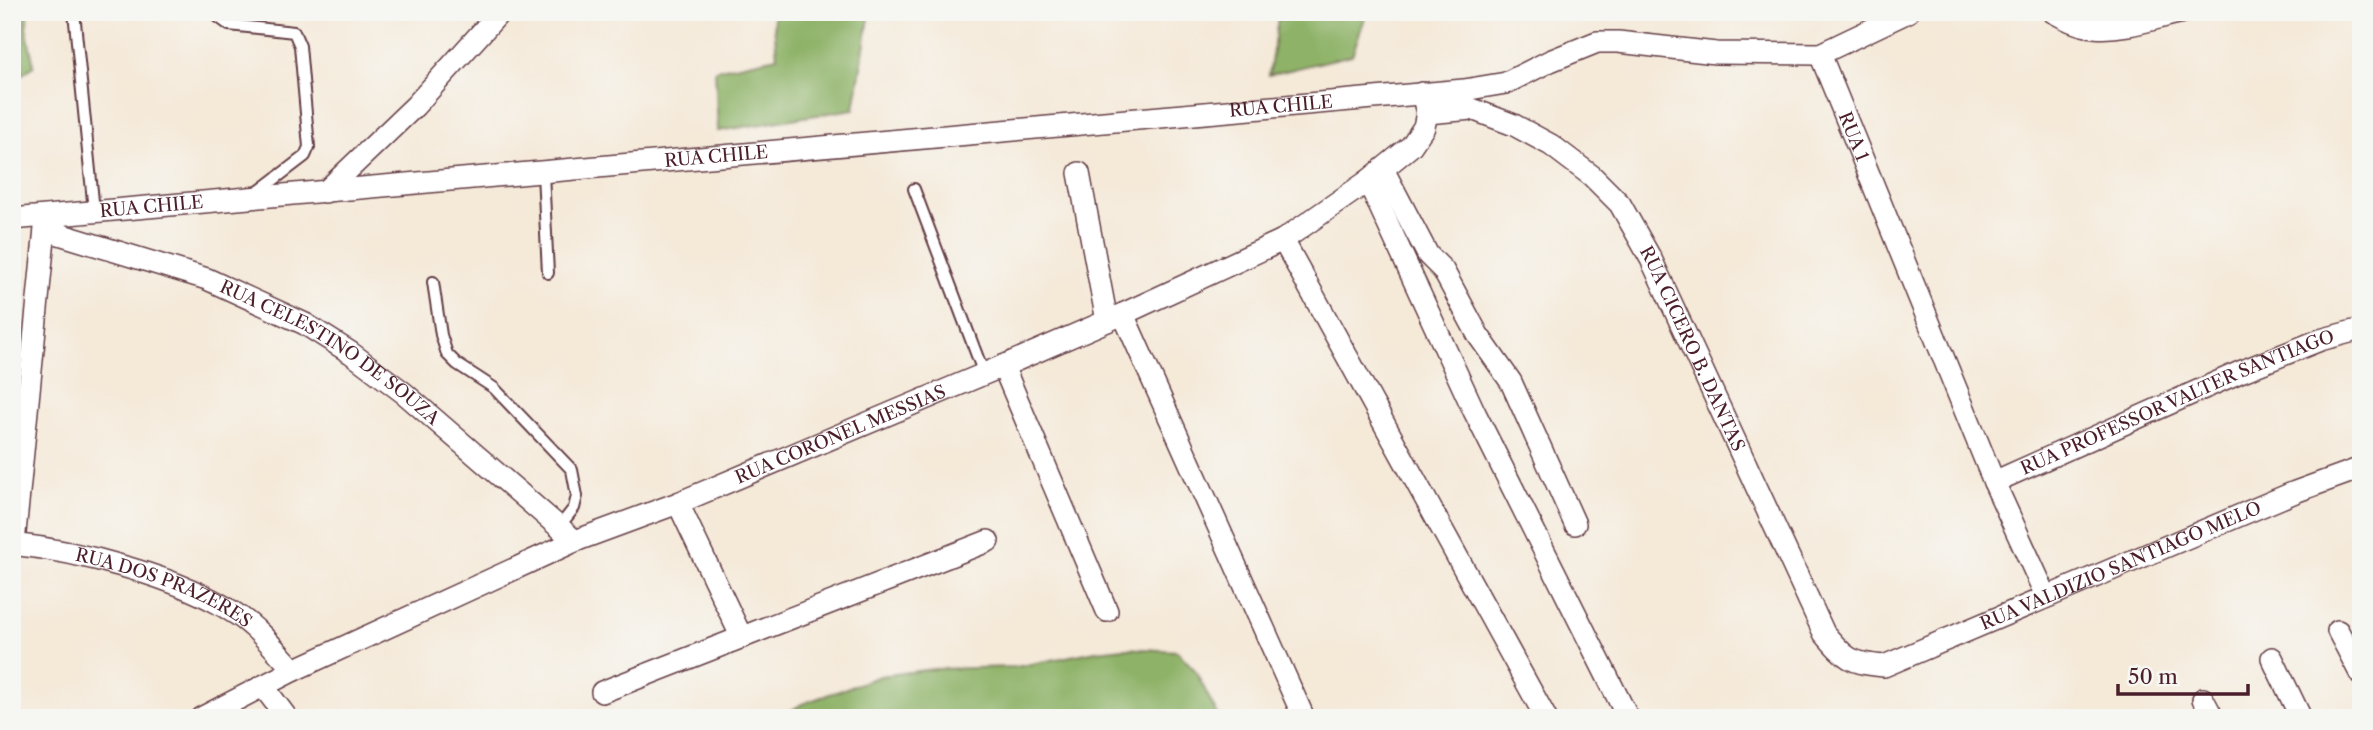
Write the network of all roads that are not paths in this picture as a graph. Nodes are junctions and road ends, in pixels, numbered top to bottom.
1 (74, 12) edge
2 (216, 12) edge
3 (500, 12) edge
4 (1908, 12) edge
5 (2053, 12) edge
6 (2183, 12) edge
7 (1820, 54) junction
8 (1424, 103) junction
9 (544, 173) junction
10 (1079, 173) dead end
11 (1375, 175) junction
12 (914, 189) dead end
13 (325, 192) junction
14 (249, 198) junction
15 (94, 211) junction
16 (12, 219) edge
17 (46, 223) junction
18 (1283, 240) junction
19 (548, 273) dead end
20 (433, 282) dead end
21 (1115, 317) junction
22 (2361, 329) edge
23 (994, 370) junction
24 (2361, 468) edge
25 (1994, 482) junction
26 (678, 503) junction
27 (1575, 524) dead end
28 (567, 534) junction
29 (988, 541) dead end
30 (13, 543) edge
31 (2046, 596) junction
32 (1107, 611) dead end
33 (2339, 631) dead end
34 (741, 636) junction
35 (2272, 658) dead end
36 (1884, 666) joint
37 (294, 670) junction
38 (2361, 675) edge
39 (263, 686) junction
40 (602, 692) dead end
41 (201, 718) edge
42 (287, 718) edge
43 (1304, 718) edge
44 (1546, 718) edge
45 (1628, 718) edge
46 (2301, 718) edge

1 - 15 lane
2 - 14 lane
3 - 13 street
4 - 7 street
5 - 6 street
7 - 8 street
7 - 25 street, RUA 1
8 - 9 street, RUA CHILE
8 - 11 street, RUA CORONEL MESSIAS
8 - 36 street, RUA CICERO B. DANTAS
9 - 13 street, RUA CHILE
9 - 19 lane
10 - 21 street
11 - 18 street, RUA CORONEL MESSIAS
11 - 27 street
11 - 45 street
12 - 23 lane
13 - 14 street, RUA CHILE
14 - 15 street, RUA CHILE
15 - 17 street, RUA CHILE
16 - 17 street, RUA CHILE
17 - 28 street, RUA CELESTINO DE SOUZA
17 - 30 street
18 - 21 street, RUA CORONEL MESSIAS
18 - 44 street
20 - 28 lane
21 - 23 street, RUA CORONEL MESSIAS
21 - 43 street
22 - 25 street, RUA PROFESSOR VALTER SANTIAGO
23 - 26 street, RUA CORONEL MESSIAS
23 - 32 street
24 - 31 street, RUA VALDIZIO SANTIAGO MELO
25 - 31 street, RUA 1
26 - 28 street, RUA CORONEL MESSIAS
26 - 34 street
28 - 37 street, RUA CORONEL MESSIAS
29 - 34 street
30 - 37 street, RUA DOS PRAZERES
31 - 36 street, RUA VALDIZIO SANTIAGO MELO
33 - 38 street
34 - 40 street
35 - 46 street
37 - 39 street, RUA CORONEL MESSIAS
39 - 41 street, RUA CORONEL MESSIAS
39 - 42 street

